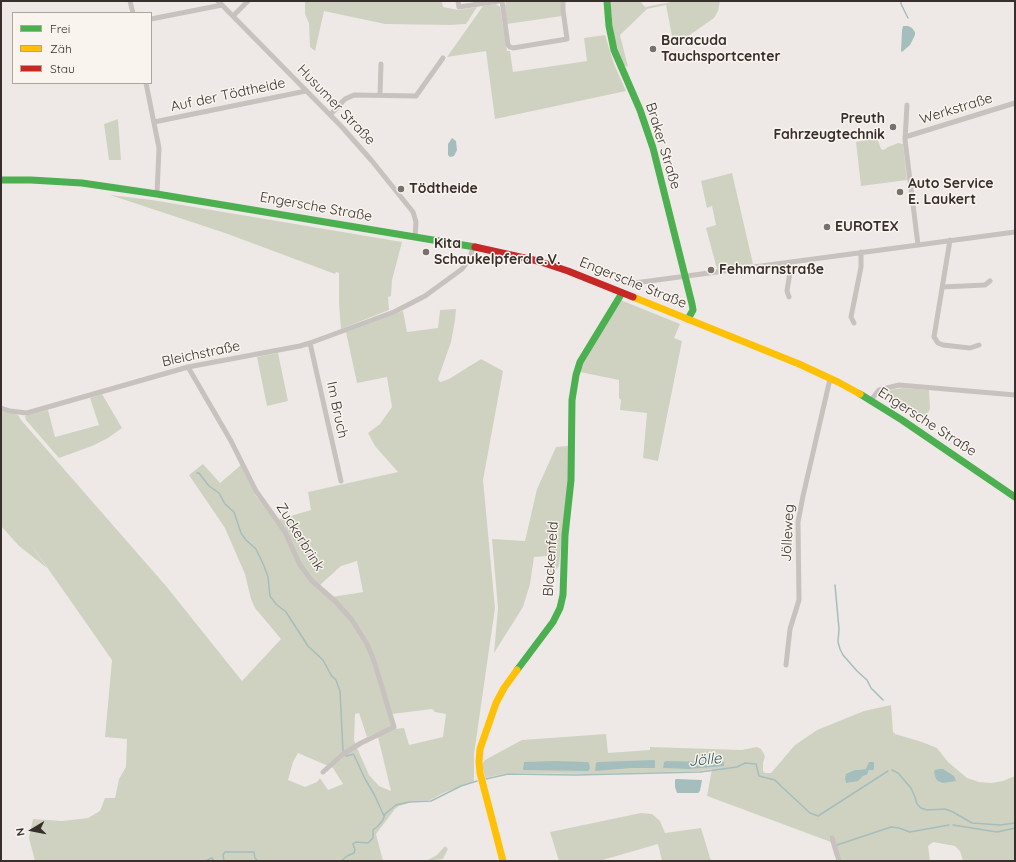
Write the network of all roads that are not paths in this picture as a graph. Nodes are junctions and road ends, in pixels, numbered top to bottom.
1 (130, 1) edge
2 (248, 1) edge
3 (458, 1) edge
4 (500, 1) edge
5 (563, 1) edge
6 (607, 1) edge
7 (220, 3) edge
8 (133, 12) edge
9 (233, 16) junction
10 (152, 19) edge
11 (443, 58) dead end
12 (381, 64) dead end
13 (146, 84) edge
14 (306, 91) junction
15 (380, 95) junction
16 (1015, 103) edge
17 (907, 105) dead end
18 (330, 114) junction
19 (154, 122) junction
20 (905, 137) junction
21 (1, 180) edge
22 (157, 194) junction
23 (1015, 232) edge
24 (415, 237) junction
25 (950, 240) junction
26 (918, 245) junction
27 (473, 247) junction
28 (861, 252) junction
29 (789, 262) junction
30 (685, 276) junction
31 (990, 281) dead end
32 (626, 284) dead end
33 (942, 287) junction
34 (622, 293) junction
35 (789, 297) dead end
36 (688, 319) junction
37 (854, 323) dead end
38 (310, 343) junction
39 (978, 345) dead end
40 (188, 367) junction
41 (830, 379) junction
42 (1015, 395) edge
43 (870, 400) junction
44 (1, 408) edge
45 (341, 481) dead end
46 (1015, 497) edge
47 (786, 665) dead end
48 (323, 772) dead end
49 (832, 838) dead end
50 (503, 861) edge
51 (839, 861) edge

1 - 8 street
2 - 9 street
3 - 4 street
4 - 5 street
6 - 30 main road, Braker Straße
7 - 9 street, Husumer Straße
7 - 10 street
9 - 14 street, Husumer Straße
11 - 15 street
12 - 15 street
13 - 19 street
14 - 18 street, Husumer Straße
14 - 19 street, Auf der Tödtheide
15 - 18 street
16 - 20 street, Werkstraße
17 - 20 street
18 - 24 street, Husumer Straße
19 - 22 street
20 - 26 street
21 - 22 main road, Engersche Straße
22 - 24 main road, Engersche Straße
23 - 25 street
24 - 27 main road, Engersche Straße
25 - 26 street
25 - 33 street
26 - 28 street
27 - 34 main road, Engersche Straße
27 - 38 street, Bleichstraße
28 - 29 street
28 - 37 street
29 - 30 street
29 - 35 street
30 - 32 street
30 - 36 main road, Braker Straße
31 - 33 street
33 - 39 street
34 - 36 main road, Engersche Straße
34 - 50 main road, Blackenfeld
36 - 41 main road, Engersche Straße
38 - 40 street, Bleichstraße
38 - 45 street, Im Bruch
40 - 44 street, Bleichstraße
40 - 48 street, Zuckerbrink
41 - 43 main road, Engersche Straße
41 - 47 street, Jölleweg
42 - 43 street
43 - 46 main road, Engersche Straße
49 - 51 street

